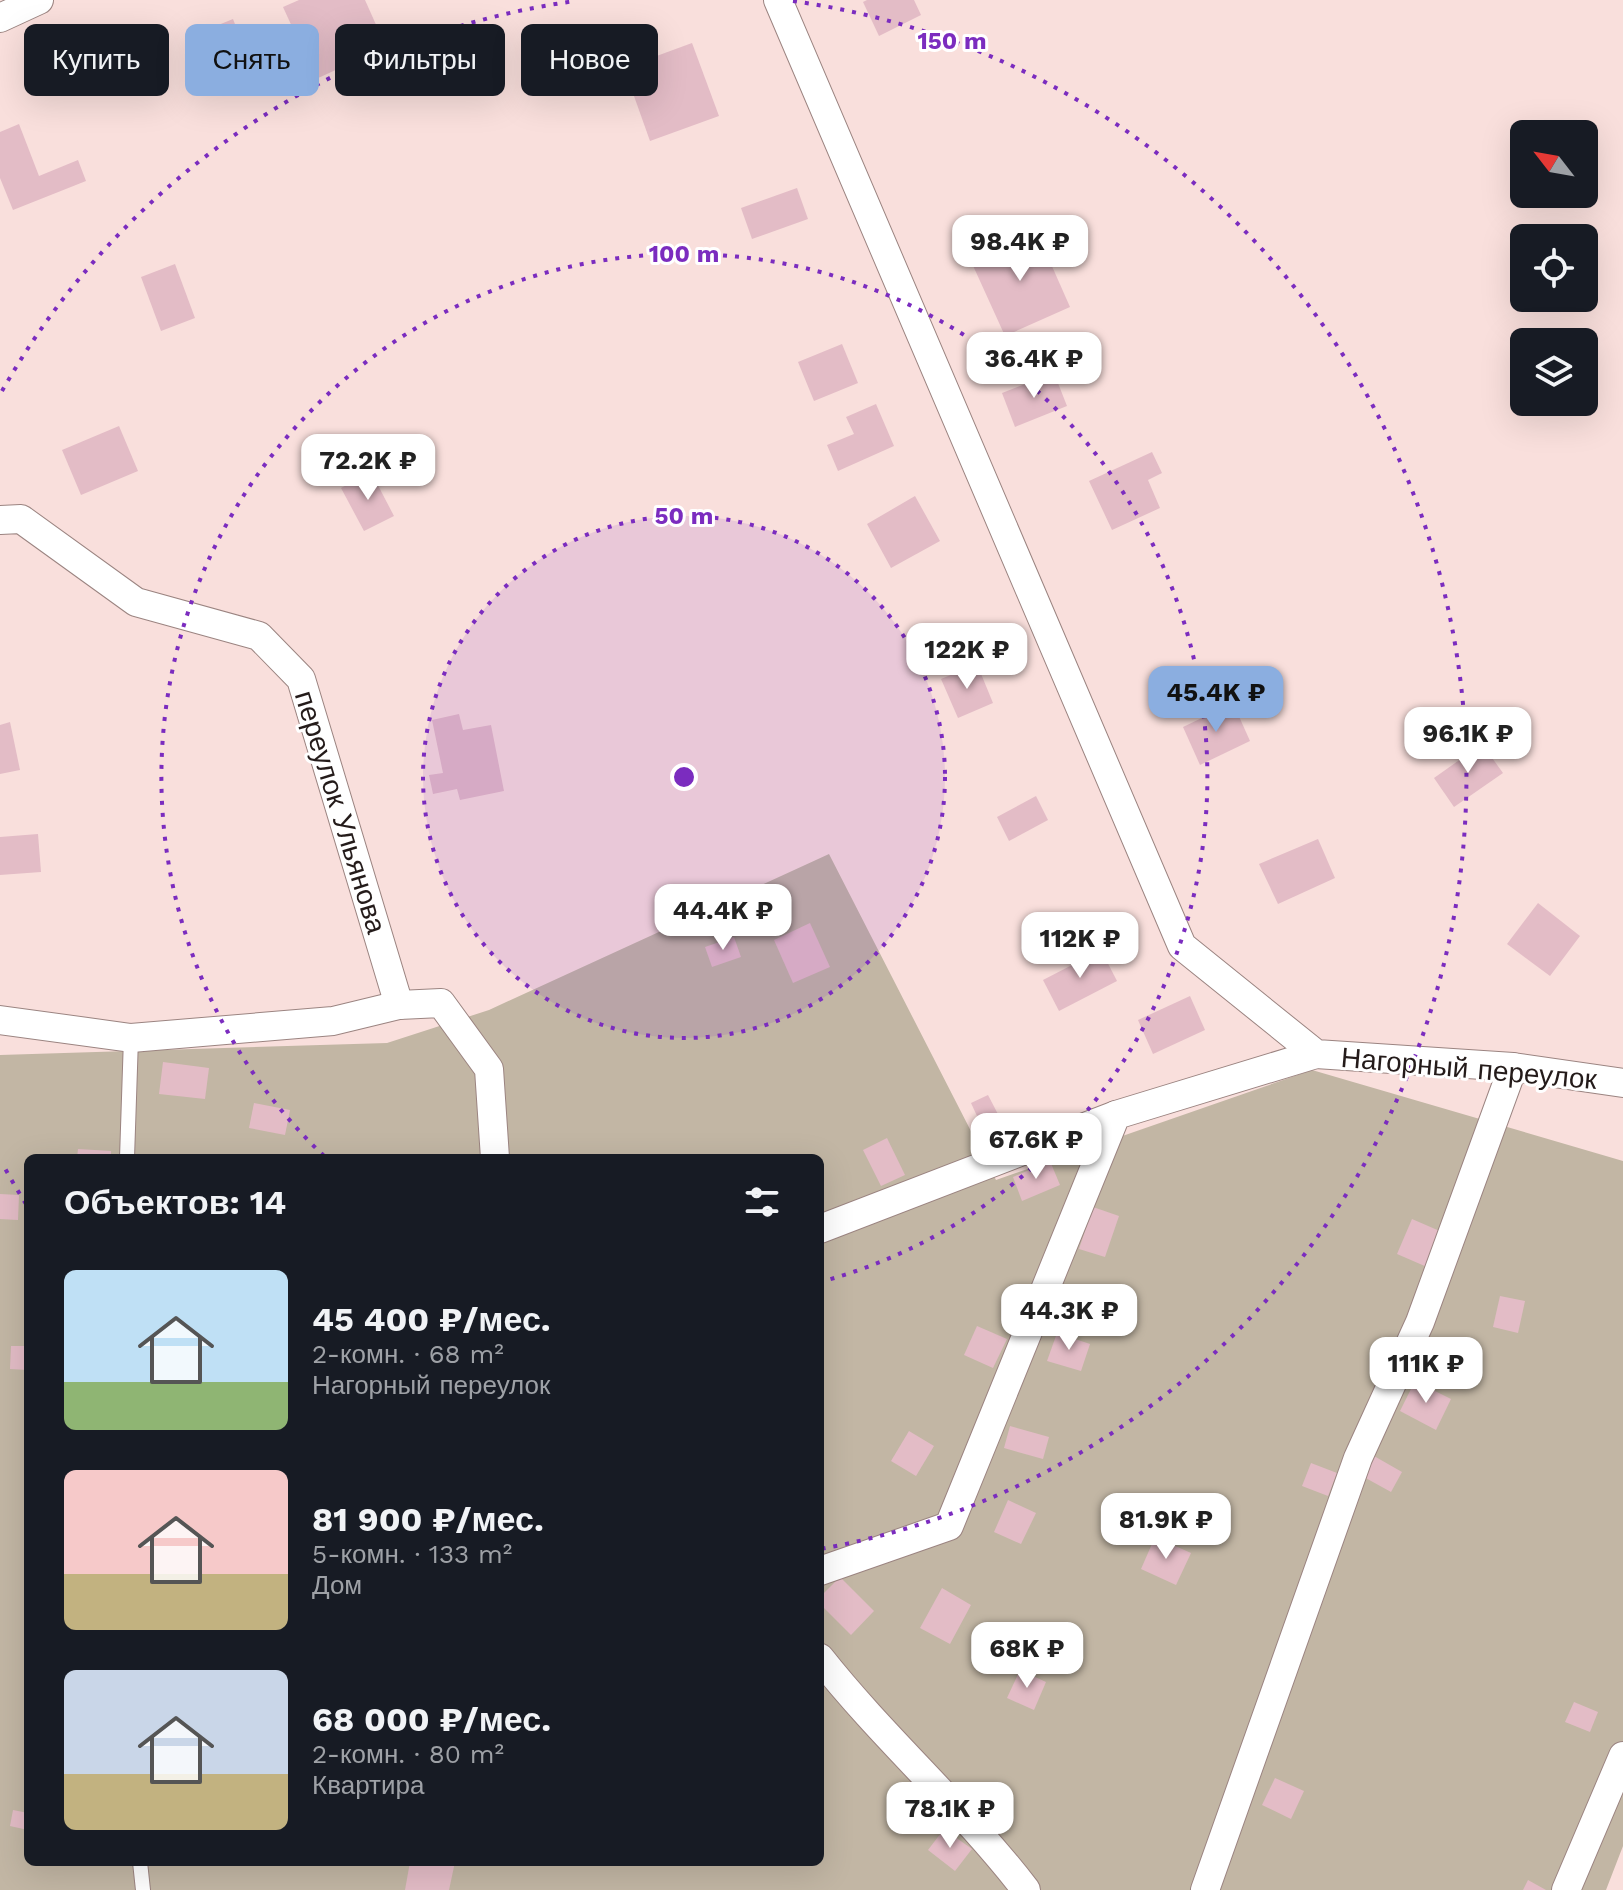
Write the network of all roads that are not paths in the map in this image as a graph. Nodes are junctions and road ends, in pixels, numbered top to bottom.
1 (39, 0) edge
2 (778, 0) edge
3 (0, 18) edge
4 (0, 520) edge
5 (399, 1005) junction
6 (0, 1020) edge
7 (131, 1038) junction
8 (1316, 1054) junction
9 (1513, 1067) junction
10 (1623, 1083) edge
11 (1116, 1115) junction
12 (127, 1154) edge
13 (495, 1154) edge
14 (824, 1227) edge
15 (824, 1570) edge
16 (824, 1663) edge
17 (1623, 1756) edge
18 (140, 1866) edge
19 (143, 1890) edge
20 (1026, 1890) edge
21 (1205, 1890) edge
22 (1566, 1890) edge

1 - 3 street
2 - 8 street, Нагорный переулок
4 - 5 street, переулок Ульянова
5 - 7 street
5 - 13 street
6 - 7 street
7 - 12 lane
8 - 9 street, Нагорный переулок
8 - 11 street
9 - 10 street, Нагорный переулок
9 - 21 street
11 - 14 street
11 - 15 street
16 - 20 street
17 - 22 street
18 - 19 lane

